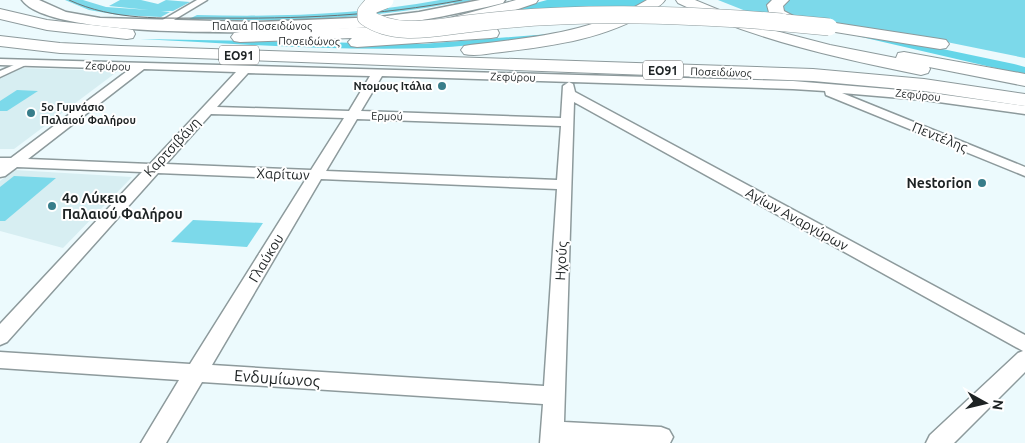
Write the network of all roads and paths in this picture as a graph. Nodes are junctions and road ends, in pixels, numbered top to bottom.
1 (29, 0) edge
2 (50, 0) edge
3 (203, 0) edge
4 (214, 0) edge
5 (385, 0) edge
6 (477, 0) edge
7 (498, 0) edge
8 (531, 0) edge
9 (658, 0) edge
10 (683, 0) edge
11 (705, 0) edge
12 (782, 0) edge
13 (0, 14) edge
14 (782, 22) junction
15 (168, 23) junction
16 (0, 26) edge
17 (223, 38) junction
18 (0, 41) edge
19 (959, 48) dead end
20 (0, 50) edge
21 (419, 57) junction
22 (0, 62) edge
23 (26, 63) junction
24 (140, 67) junction
25 (244, 70) junction
26 (378, 72) junction
27 (0, 74) edge
28 (1025, 79) edge
29 (569, 86) junction
30 (816, 86) junction
31 (1025, 90) edge
32 (870, 91) junction
33 (1025, 100) edge
34 (855, 102) junction
35 (207, 110) junction
36 (1025, 110) edge
37 (352, 115) junction
38 (568, 122) junction
39 (7, 162) edge
40 (152, 168) junction
41 (1025, 172) edge
42 (0, 173) edge
43 (316, 175) junction
44 (565, 185) junction
45 (0, 337) edge
46 (1025, 344) edge
47 (1025, 359) edge
48 (0, 360) edge
49 (196, 373) junction
50 (555, 396) junction
51 (553, 437) edge
52 (662, 437) dead end
53 (153, 443) edge
54 (938, 443) edge

1 - 15 main road, Παλαιά Ποσειδώνος
2 - 15 main road, Παλαιά Ποσειδώνος
3 - 15 street
4 - 15 street
5 - 14 highway, bridge
6 - 15 main road, Παλαιά Ποσειδώνος
7 - 15 main road, Παλαιά Ποσειδώνος
8 - 17 highway, Ποσειδώνος / ΕΟ91
9 - 21 highway, Ποσειδώνος
10 - 31 highway
11 - 28 highway
12 - 28 highway
13 - 17 highway, Ποσειδώνος / ΕΟ91
14 - 17 highway, Ποσειδώνος / ΕΟ91, bridge
14 - 19 highway, Ποσειδώνος / ΕΟ91, bridge
16 - 21 highway
18 - 21 highway, Ποσειδώνος / ΕΟ91
20 - 21 highway
21 - 33 highway, Ποσειδώνος / ΕΟ91
22 - 23 street, Ζεφύρου
23 - 24 street, Ζεφύρου
23 - 27 street
24 - 25 street, Ζεφύρου
24 - 39 street
25 - 26 street, Ζεφύρου
25 - 35 street, Καρτσιβάνη
26 - 29 street, Ζεφύρου
26 - 37 street, Γλαύκου
29 - 30 street, Ζεφύρου
29 - 38 street, Ηχούς
29 - 46 street, Αγίων Αναργύρων
30 - 32 street, Ζεφύρου
30 - 34 street, Πεντέλης
32 - 34 street
32 - 36 street, Ζεφύρου
34 - 41 street, Πεντέλης
35 - 37 street, Ερμού
35 - 40 street, Καρτσιβάνη
37 - 38 street, Ερμού
37 - 43 street, Γλαύκου
38 - 44 street, Ηχούς
39 - 40 street, Χαρίτων
39 - 42 street
40 - 43 street, Χαρίτων
40 - 45 street, Καρτσιβάνη
43 - 44 street, Χαρίτων
43 - 49 street, Γλαύκου
44 - 50 street, Ηχούς
47 - 54 street
48 - 49 street, Ενδυμίωνος
49 - 50 street, Ενδυμίωνος
49 - 53 street, Γλαύκου
50 - 51 street, Ηχούς
51 - 52 street

